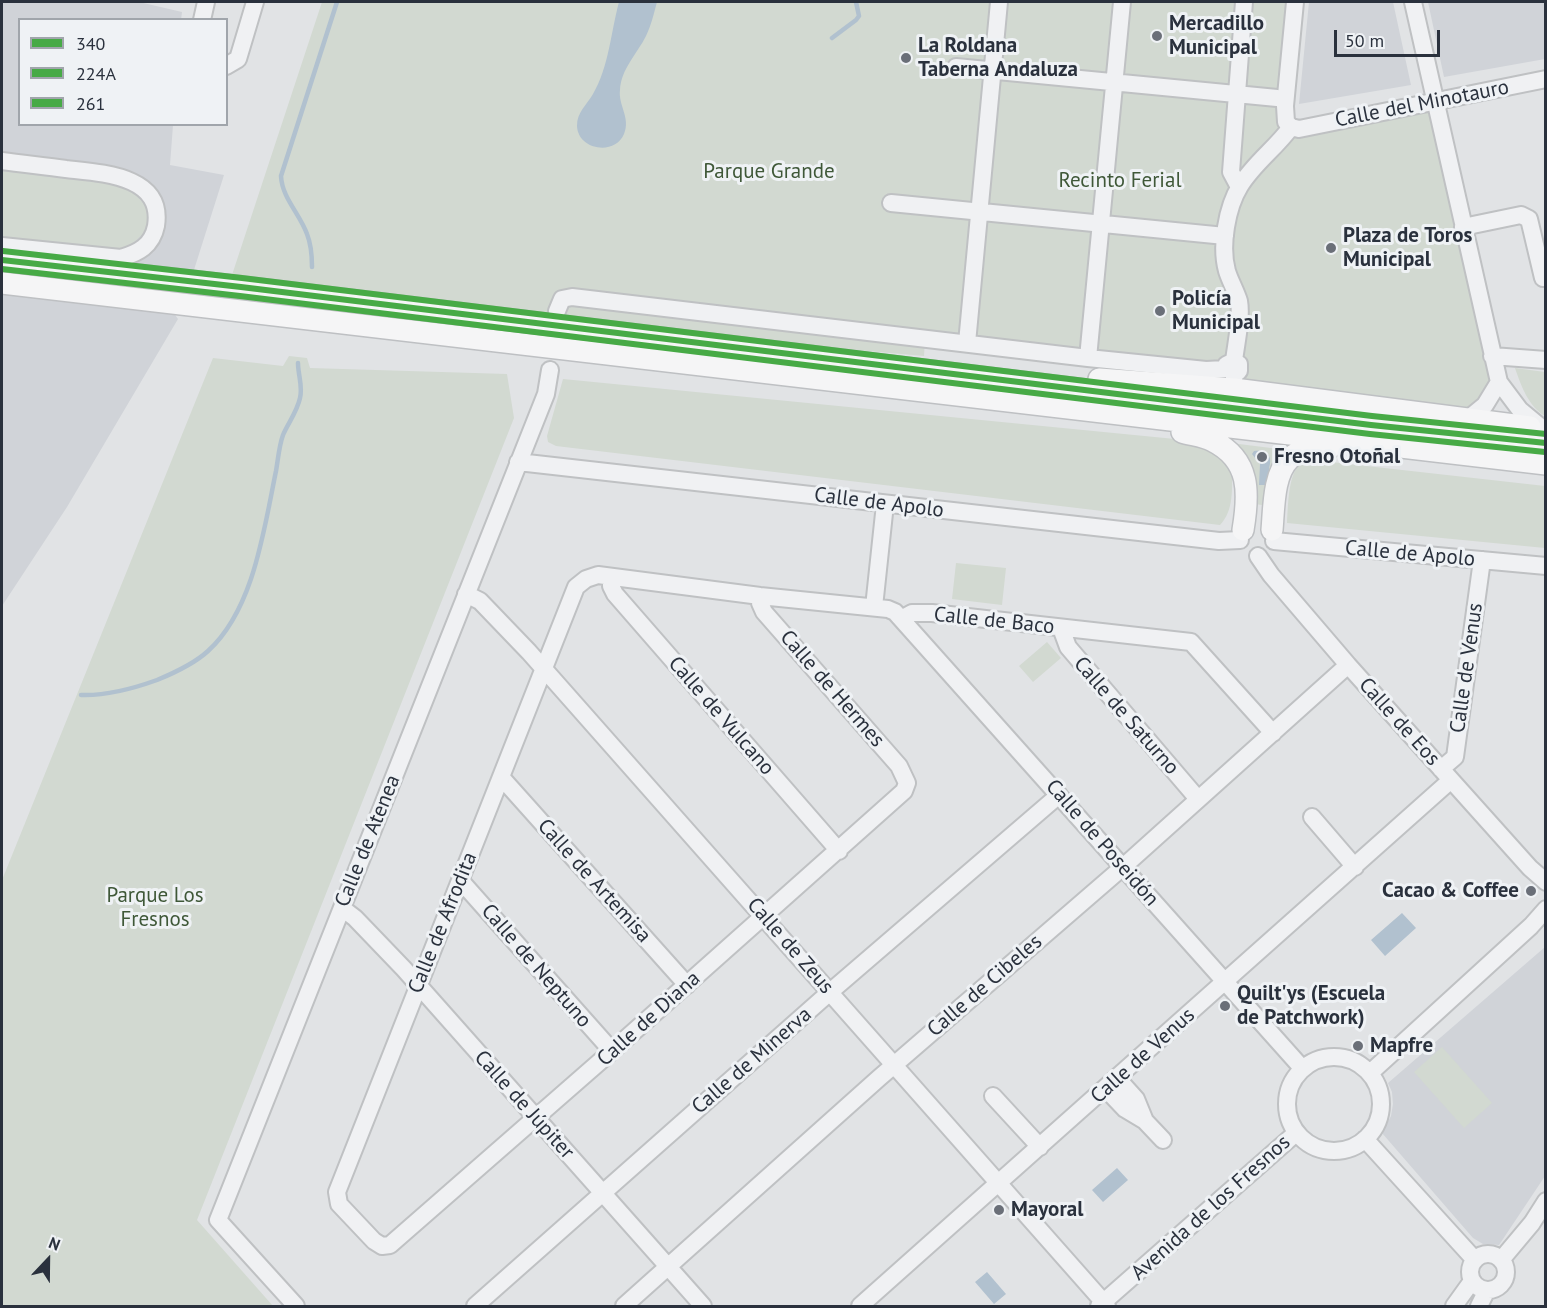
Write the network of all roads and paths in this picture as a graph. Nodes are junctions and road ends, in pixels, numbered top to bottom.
1 (206, 2) edge
2 (255, 2) edge
3 (999, 2) edge
4 (1122, 2) edge
5 (1244, 2) edge
6 (1295, 2) edge
7 (1413, 2) edge
8 (202, 18) edge
9 (228, 65) edge
10 (956, 67) dead end
11 (992, 70) junction
12 (1545, 79) edge
13 (1115, 82) junction
14 (1237, 94) junction
15 (1277, 98) dead end
16 (1435, 101) junction
17 (1295, 128) junction
18 (2, 161) edge
19 (1239, 187) junction
20 (891, 203) dead end
21 (980, 212) junction
22 (1101, 224) junction
23 (1463, 227) junction
24 (1225, 236) junction
25 (2, 246) edge
26 (2, 260) edge
27 (1543, 278) dead end
28 (2, 283) edge
29 (557, 310) dead end
30 (968, 344) junction
31 (1492, 356) junction
32 (1088, 358) junction
33 (1545, 360) edge
34 (550, 370) dead end
35 (1232, 374) junction
36 (1499, 382) junction
37 (961, 386) junction
38 (1468, 419) junction
39 (1545, 434) edge
40 (1368, 443) junction
41 (518, 462) junction
42 (1545, 464) edge
43 (885, 504) junction
44 (1241, 535) junction
45 (1273, 536) junction
46 (1258, 556) junction
47 (1482, 560) junction
48 (1545, 566) edge
49 (612, 577) junction
50 (576, 587) joint
51 (466, 594) junction
52 (760, 596) junction
53 (874, 607) junction
54 (903, 618) junction
55 (1060, 628) junction
56 (1348, 666) junction
57 (543, 669) junction
58 (1273, 733) junction
59 (1446, 775) junction
60 (501, 777) junction
61 (907, 783) joint
62 (1059, 795) junction
63 (1198, 800) junction
64 (1312, 817) dead end
65 (839, 851) junction
66 (1123, 867) junction
67 (1355, 867) junction
68 (460, 880) junction
69 (1545, 882) edge
70 (342, 908) junction
71 (1545, 909) edge
72 (763, 916) junction
73 (1225, 983) junction
74 (418, 985) junction
75 (687, 985) junction
76 (830, 992) junction
77 (612, 1051) junction
78 (893, 1065) junction
79 (1302, 1068) junction
80 (1370, 1073) junction
81 (1112, 1084) junction
82 (993, 1096) dead end
83 (536, 1118) junction
84 (1296, 1133) junction
85 (1365, 1139) junction
86 (1163, 1140) dead end
87 (1040, 1147) junction
88 (999, 1184) junction
89 (603, 1193) junction
90 (1545, 1201) edge
91 (382, 1246) joint
92 (1475, 1260) junction
93 (1501, 1260) junction
94 (668, 1267) junction
95 (1472, 1281) junction
96 (1487, 1290) junction
97 (1103, 1305) edge
98 (296, 1306) edge
99 (475, 1306) edge
100 (624, 1306) edge
101 (703, 1306) edge
102 (860, 1306) edge
103 (1454, 1306) edge
104 (1479, 1306) edge

1 - 8 street
2 - 9 street
3 - 11 street
4 - 13 street
5 - 14 street
6 - 17 street
7 - 16 street
10 - 11 street
11 - 13 street
11 - 21 street
12 - 16 street, Calle del Minotauro
13 - 14 street
13 - 22 street
14 - 15 street
14 - 19 street
16 - 17 street, Calle del Minotauro
16 - 23 street
17 - 19 street
18 - 25 street
19 - 24 street
20 - 21 street
21 - 22 street
21 - 30 street
22 - 24 street
22 - 32 street
23 - 27 street
23 - 31 street
24 - 35 street
26 - 37 main road
28 - 37 main road
29 - 30 street
30 - 32 street
31 - 33 street
31 - 36 street
32 - 35 street
34 - 41 street, Calle de Atenea
35 - 37 main road
35 - 38 main road
36 - 38 street
36 - 39 street
37 - 39 main road
37 - 40 main road
37 - 44 main road
38 - 39 main road
40 - 42 main road
40 - 45 main road
41 - 43 street, Calle de Apolo
41 - 51 street, Calle de Atenea
43 - 44 street, Calle de Apolo
43 - 53 street
44 - 45 street
44 - 46 street
45 - 46 street
45 - 47 street, Calle de Apolo
46 - 56 street, Calle de Eos
47 - 48 street, Calle de Apolo
47 - 59 street, Calle de Venus
49 - 50 street, Calle de Baco
49 - 52 street, Calle de Baco
49 - 65 street, Calle de Vulcano
50 - 57 street, Calle de Afrodita
51 - 57 street, Calle de Zeus
51 - 70 street, Calle de Atenea
52 - 53 street, Calle de Baco
52 - 61 street, Calle de Hermes
53 - 54 street, Calle de Baco
54 - 55 street, Calle de Baco
54 - 62 street, Calle de Poseidón
55 - 58 street, Calle de Baco
55 - 63 street, Calle de Saturno
56 - 58 street, Calle de Cibeles
56 - 59 street, Calle de Eos
57 - 60 street, Calle de Afrodita
57 - 72 street, Calle de Zeus
58 - 63 street, Calle de Cibeles
59 - 67 street, Calle de Venus
59 - 69 street, Calle de Eos
60 - 68 street, Calle de Afrodita
60 - 75 street, Calle de Artemisa
61 - 65 street, Calle de Diana
62 - 66 street, Calle de Poseidón
62 - 76 street, Calle de Minerva
63 - 66 street, Calle de Cibeles
64 - 67 street
65 - 72 street, Calle de Diana
66 - 73 street, Calle de Poseidón
66 - 78 street, Calle de Cibeles
67 - 73 street, Calle de Venus
68 - 74 street, Calle de Afrodita
68 - 77 street, Calle de Neptuno
70 - 74 street, Calle de Júpiter
70 - 98 street, Calle de Atenea
71 - 80 street
72 - 75 street, Calle de Diana
72 - 76 street, Calle de Zeus
73 - 79 street, Calle de Poseidón
73 - 81 street, Calle de Venus
74 - 83 street, Calle de Júpiter
74 - 91 street, Calle de Afrodita
75 - 77 street, Calle de Diana
76 - 78 street, Calle de Zeus
76 - 89 street, Calle de Minerva
77 - 83 street, Calle de Diana
78 - 88 street, Calle de Zeus
78 - 94 street, Calle de Cibeles
79 - 80 street
79 - 84 street, Avenida de los Fresnos
80 - 85 street
81 - 86 street
81 - 87 street, Calle de Venus
82 - 87 street
83 - 89 street, Calle de Júpiter
83 - 91 street, Calle de Diana
84 - 85 street, Avenida de los Fresnos
84 - 97 street, Avenida de los Fresnos
85 - 92 street
87 - 88 street, Calle de Venus
88 - 97 street, Calle de Zeus
88 - 102 street, Calle de Venus
89 - 94 street, Calle de Júpiter
89 - 99 street, Calle de Minerva
90 - 93 street
92 - 93 street
92 - 95 street
93 - 96 street
94 - 100 street, Calle de Cibeles
94 - 101 street, Calle de Júpiter
95 - 96 street
95 - 103 street
96 - 104 street

